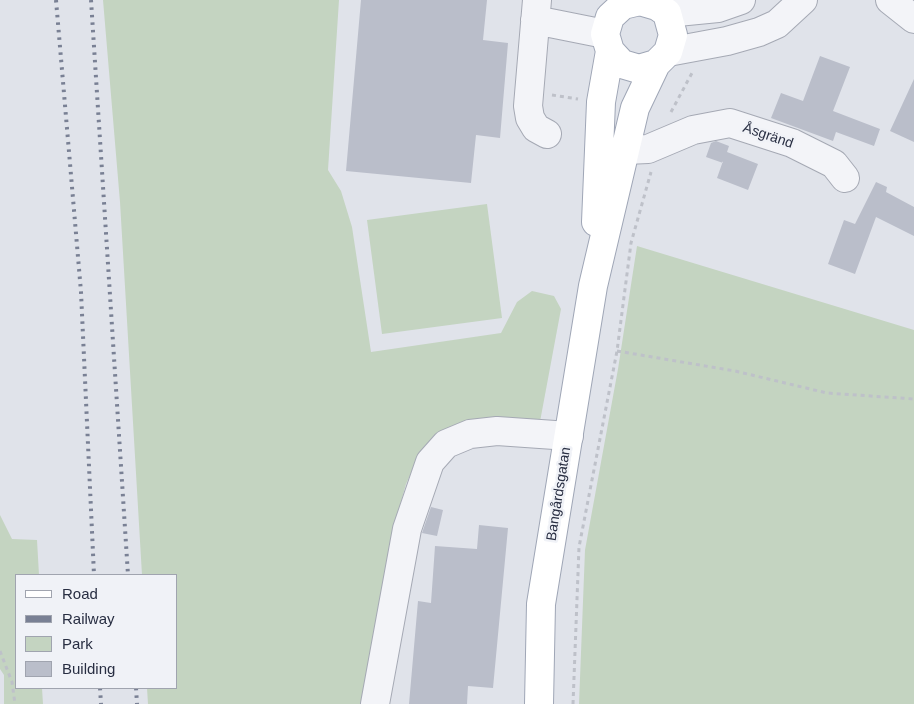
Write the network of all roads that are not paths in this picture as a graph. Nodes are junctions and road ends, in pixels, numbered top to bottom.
1 (741, 0) edge
2 (803, 0) edge
3 (890, 0) edge
4 (659, 6) edge
5 (536, 10) edge
6 (914, 18) edge
7 (609, 26) edge
8 (662, 58) junction
9 (547, 134) dead end
10 (626, 150) junction
11 (846, 178) dead end
12 (593, 286) junction
13 (569, 436) junction
14 (375, 704) edge
15 (539, 704) edge

1 - 4 street
2 - 8 street
3 - 6 street
4 - 7 main road
4 - 8 main road
5 - 7 street
5 - 9 street
7 - 8 main road
7 - 12 main road, Bangårdsgatan
8 - 10 main road, Bangårdsgatan
10 - 11 street, Åsgränd
10 - 12 main road, Bangårdsgatan
12 - 13 main road, Bangårdsgatan
13 - 14 street
13 - 15 main road, Bangårdsgatan

